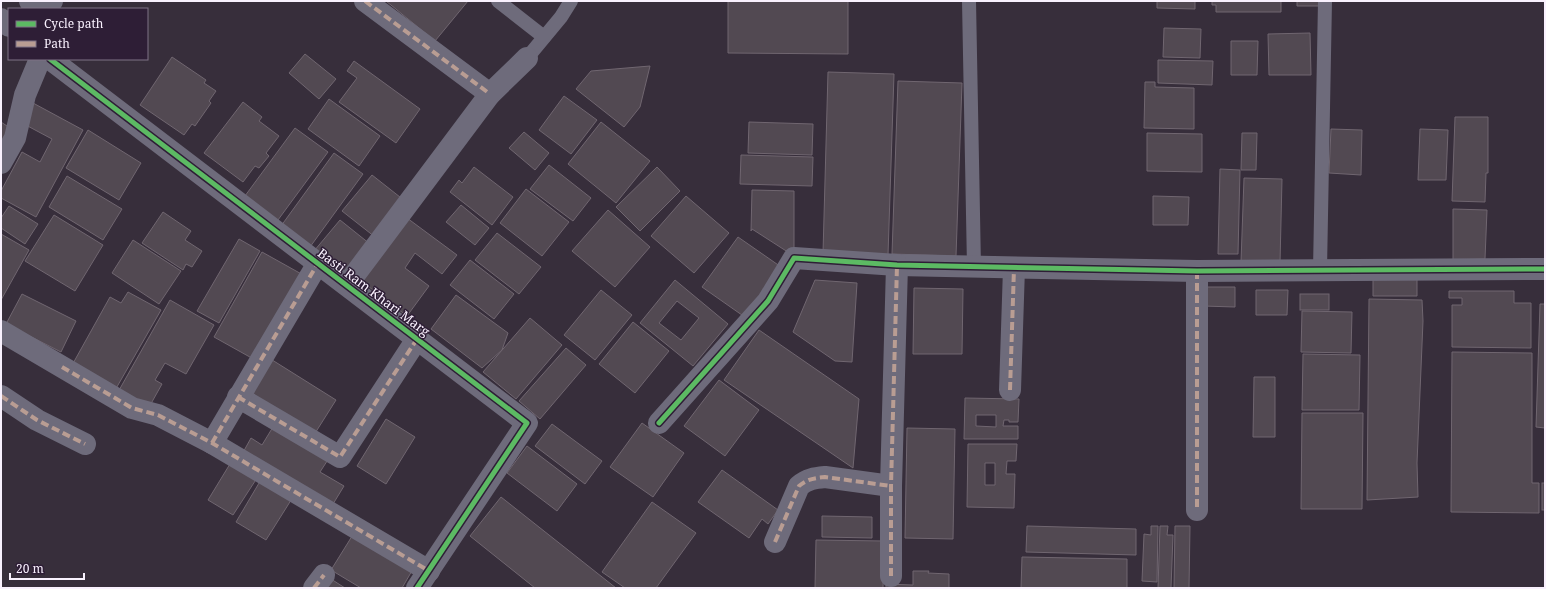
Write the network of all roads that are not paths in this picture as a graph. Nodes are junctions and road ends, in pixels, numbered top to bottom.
1 (30, 1) edge
2 (52, 1) edge
3 (365, 1) edge
4 (498, 1) edge
5 (571, 1) edge
6 (969, 1) edge
7 (1325, 1) edge
8 (544, 37) junction
9 (527, 58) joint
10 (40, 60) edge
11 (51, 60) edge
12 (490, 94) junction
13 (1, 163) edge
14 (318, 263) junction
15 (897, 265) junction
16 (974, 267) junction
17 (1014, 268) junction
18 (1320, 270) junction
19 (1545, 270) edge
20 (1197, 271) junction
21 (347, 285) junction
22 (1, 331) edge
23 (417, 339) junction
24 (1010, 390) dead end
25 (1, 396) edge
26 (238, 397) junction
27 (659, 423) dead end
28 (212, 443) junction
29 (85, 444) dead end
30 (891, 486) junction
31 (1197, 510) dead end
32 (775, 542) dead end
33 (891, 576) dead end
34 (423, 579) edge

1 - 2 street
3 - 12 street
4 - 8 lane
5 - 8 lane
6 - 16 lane
7 - 18 lane
8 - 9 lane
9 - 12 street
10 - 13 street
11 - 14 street, Basti Ram Khari Marg
12 - 21 street
14 - 21 street, Basti Ram Khari Marg
14 - 26 street
15 - 16 street
15 - 27 street
15 - 30 street
16 - 17 street
17 - 20 street
17 - 24 street
18 - 19 street
18 - 20 street
20 - 31 street
21 - 23 street, Basti Ram Khari Marg
22 - 28 street
23 - 26 street
23 - 34 street, Basti Ram Khari Marg
25 - 29 street
26 - 28 street
28 - 34 street
30 - 32 street
30 - 33 street

